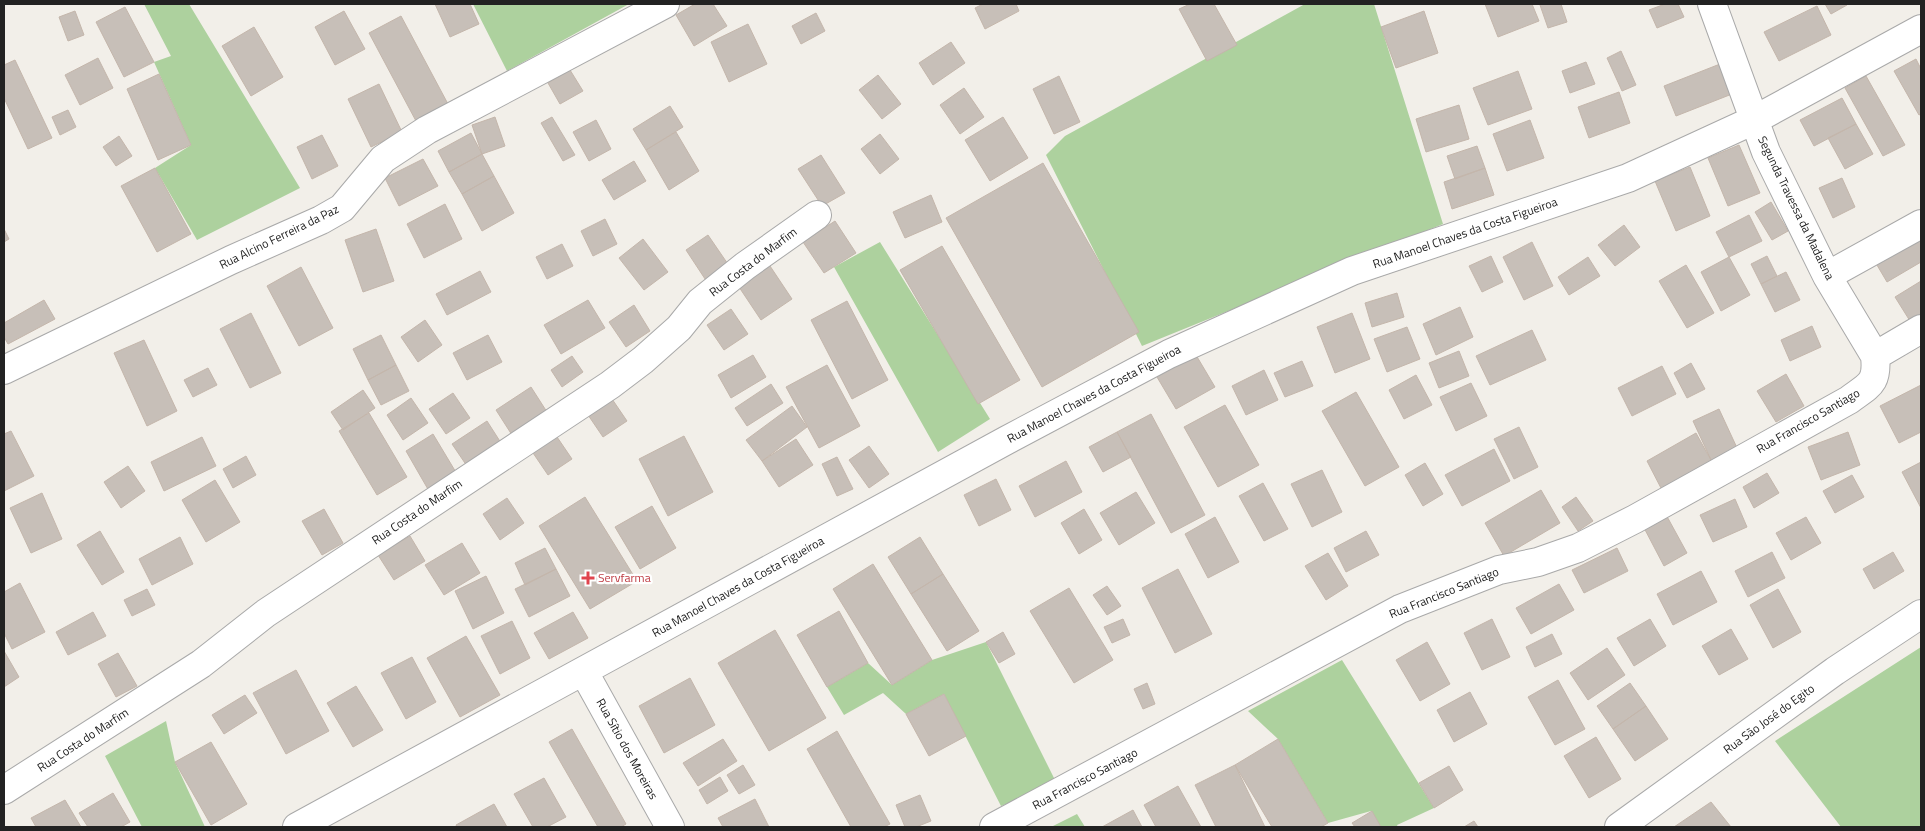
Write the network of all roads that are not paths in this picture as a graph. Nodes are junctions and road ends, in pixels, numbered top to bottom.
1 (666, 4) edge
2 (1712, 4) edge
3 (1921, 29) edge
4 (1754, 120) junction
5 (817, 215) dead end
6 (1921, 224) edge
7 (1828, 276) junction
8 (1921, 329) edge
9 (1875, 356) junction
10 (4, 370) edge
11 (1921, 614) edge
12 (584, 672) junction
13 (4, 790) edge
14 (298, 827) edge
15 (670, 827) edge
16 (994, 827) edge
17 (1620, 827) edge

1 - 10 street, Rua Alcino Ferreira da Paz
2 - 4 street, Segunda Travessa da Madalena
3 - 4 street, Rua Manoel Chaves da Costa Figueiroa
4 - 7 street, Segunda Travessa da Madalena
4 - 12 street, Rua Manoel Chaves da Costa Figueiroa
5 - 13 street, Rua Costa do Marfim
6 - 7 street
7 - 9 street, Segunda Travessa da Madalena
8 - 9 street
9 - 16 street, Rua Francisco Santiago
11 - 17 street, Rua São José do Egito
12 - 14 street, Rua Manoel Chaves da Costa Figueiroa
12 - 15 street, Rua Sítio dos Moreiras

